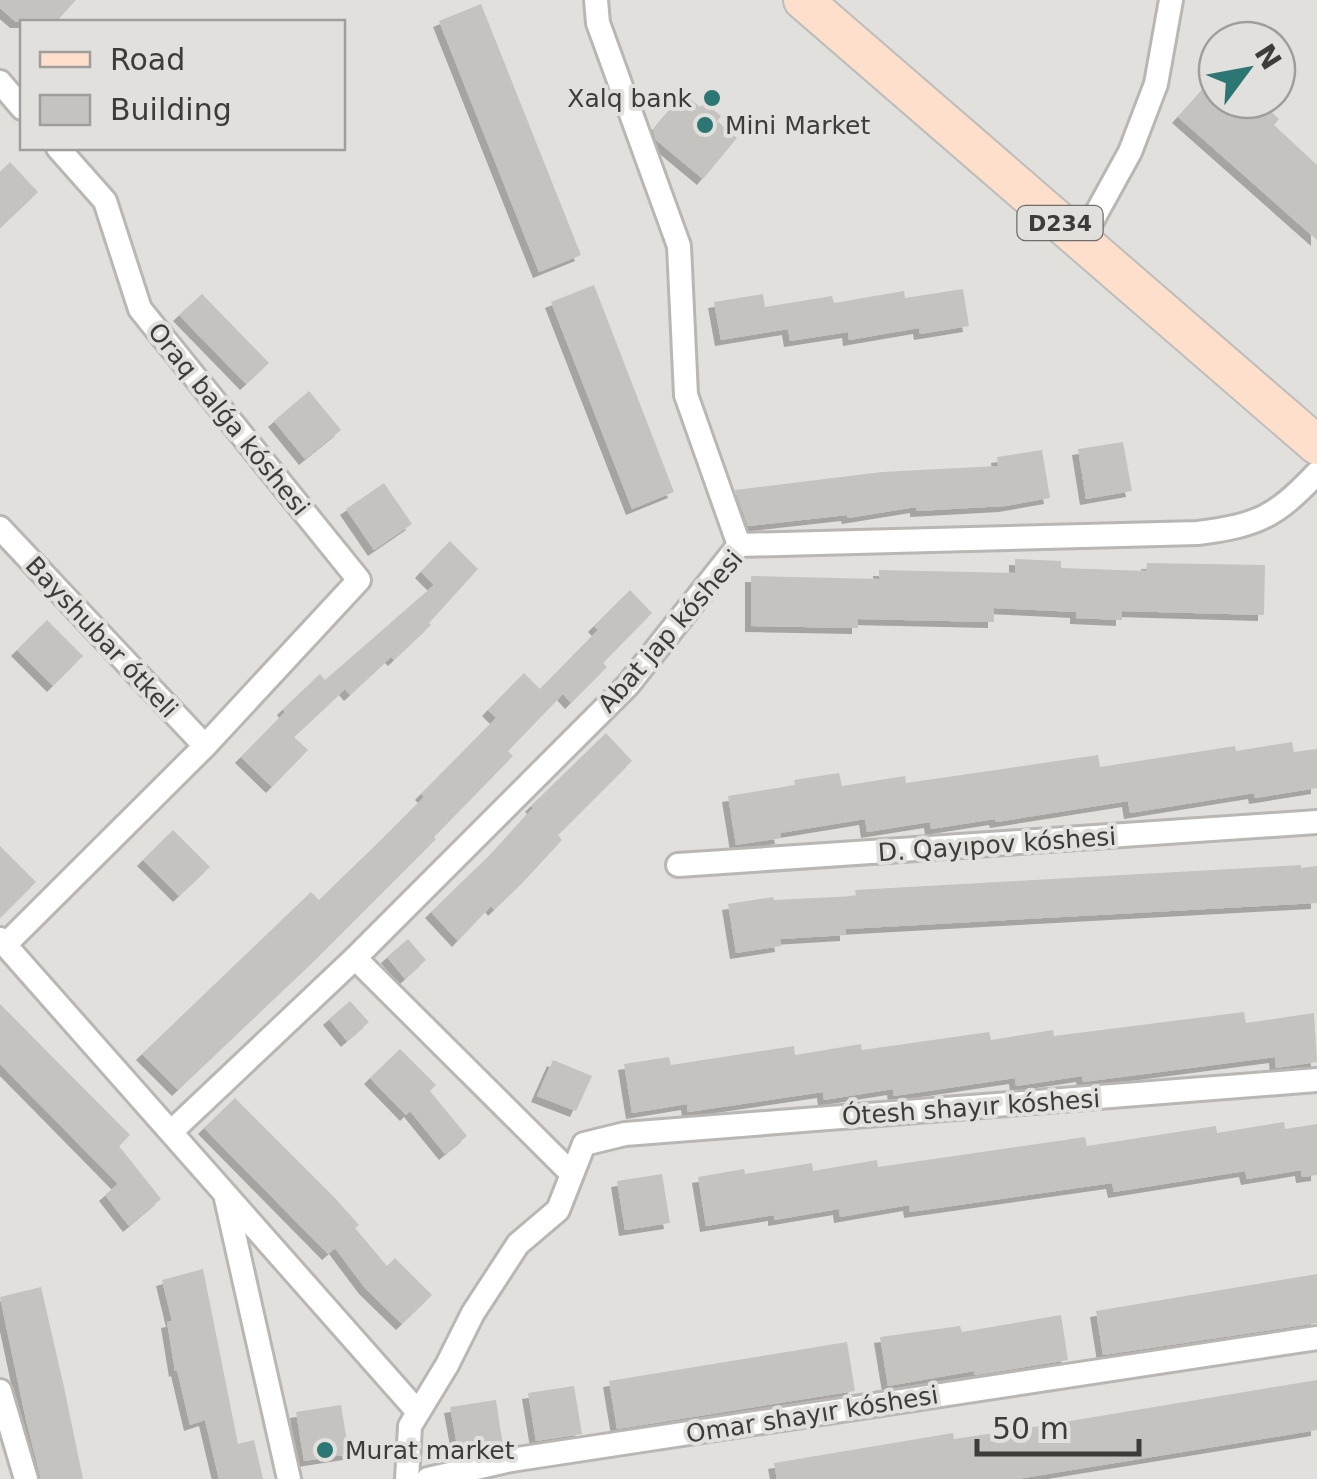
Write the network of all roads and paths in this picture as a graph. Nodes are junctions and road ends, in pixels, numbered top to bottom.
1 (596, 0) edge
2 (803, 0) edge
3 (1170, 0) edge
4 (0, 82) edge
5 (20, 106) edge
6 (60, 150) edge
7 (1081, 241) junction
8 (1317, 445) edge
9 (1317, 472) edge
10 (0, 528) edge
11 (739, 545) junction
12 (205, 746) junction
13 (1317, 822) edge
14 (678, 865) dead end
15 (2, 942) edge
16 (355, 958) junction
17 (1317, 1080) edge
18 (172, 1130) junction
19 (572, 1174) junction
20 (224, 1190) junction
21 (1317, 1338) edge
22 (0, 1391) edge
23 (418, 1412) junction
24 (26, 1479) edge
25 (289, 1479) edge
26 (407, 1479) edge
27 (428, 1479) edge

1 - 11 street
2 - 7 main road, D234
3 - 7 street
4 - 5 street
6 - 12 street, Oraq balǵa kóshesi
7 - 8 main road, D234
9 - 11 street, Abat jap kóshesi
10 - 12 street, Bayshubar ótkeli
11 - 16 street, Abat jap kóshesi
12 - 15 street
13 - 14 street, D. Qayıpov kóshesi
15 - 18 street
16 - 18 street, Abat jap kóshesi
16 - 19 street
17 - 19 street, Ótesh shayır kóshesi
18 - 20 street
19 - 23 street
20 - 23 street
20 - 25 street
21 - 27 street, Omar shayır kóshesi
22 - 24 street
23 - 26 street

